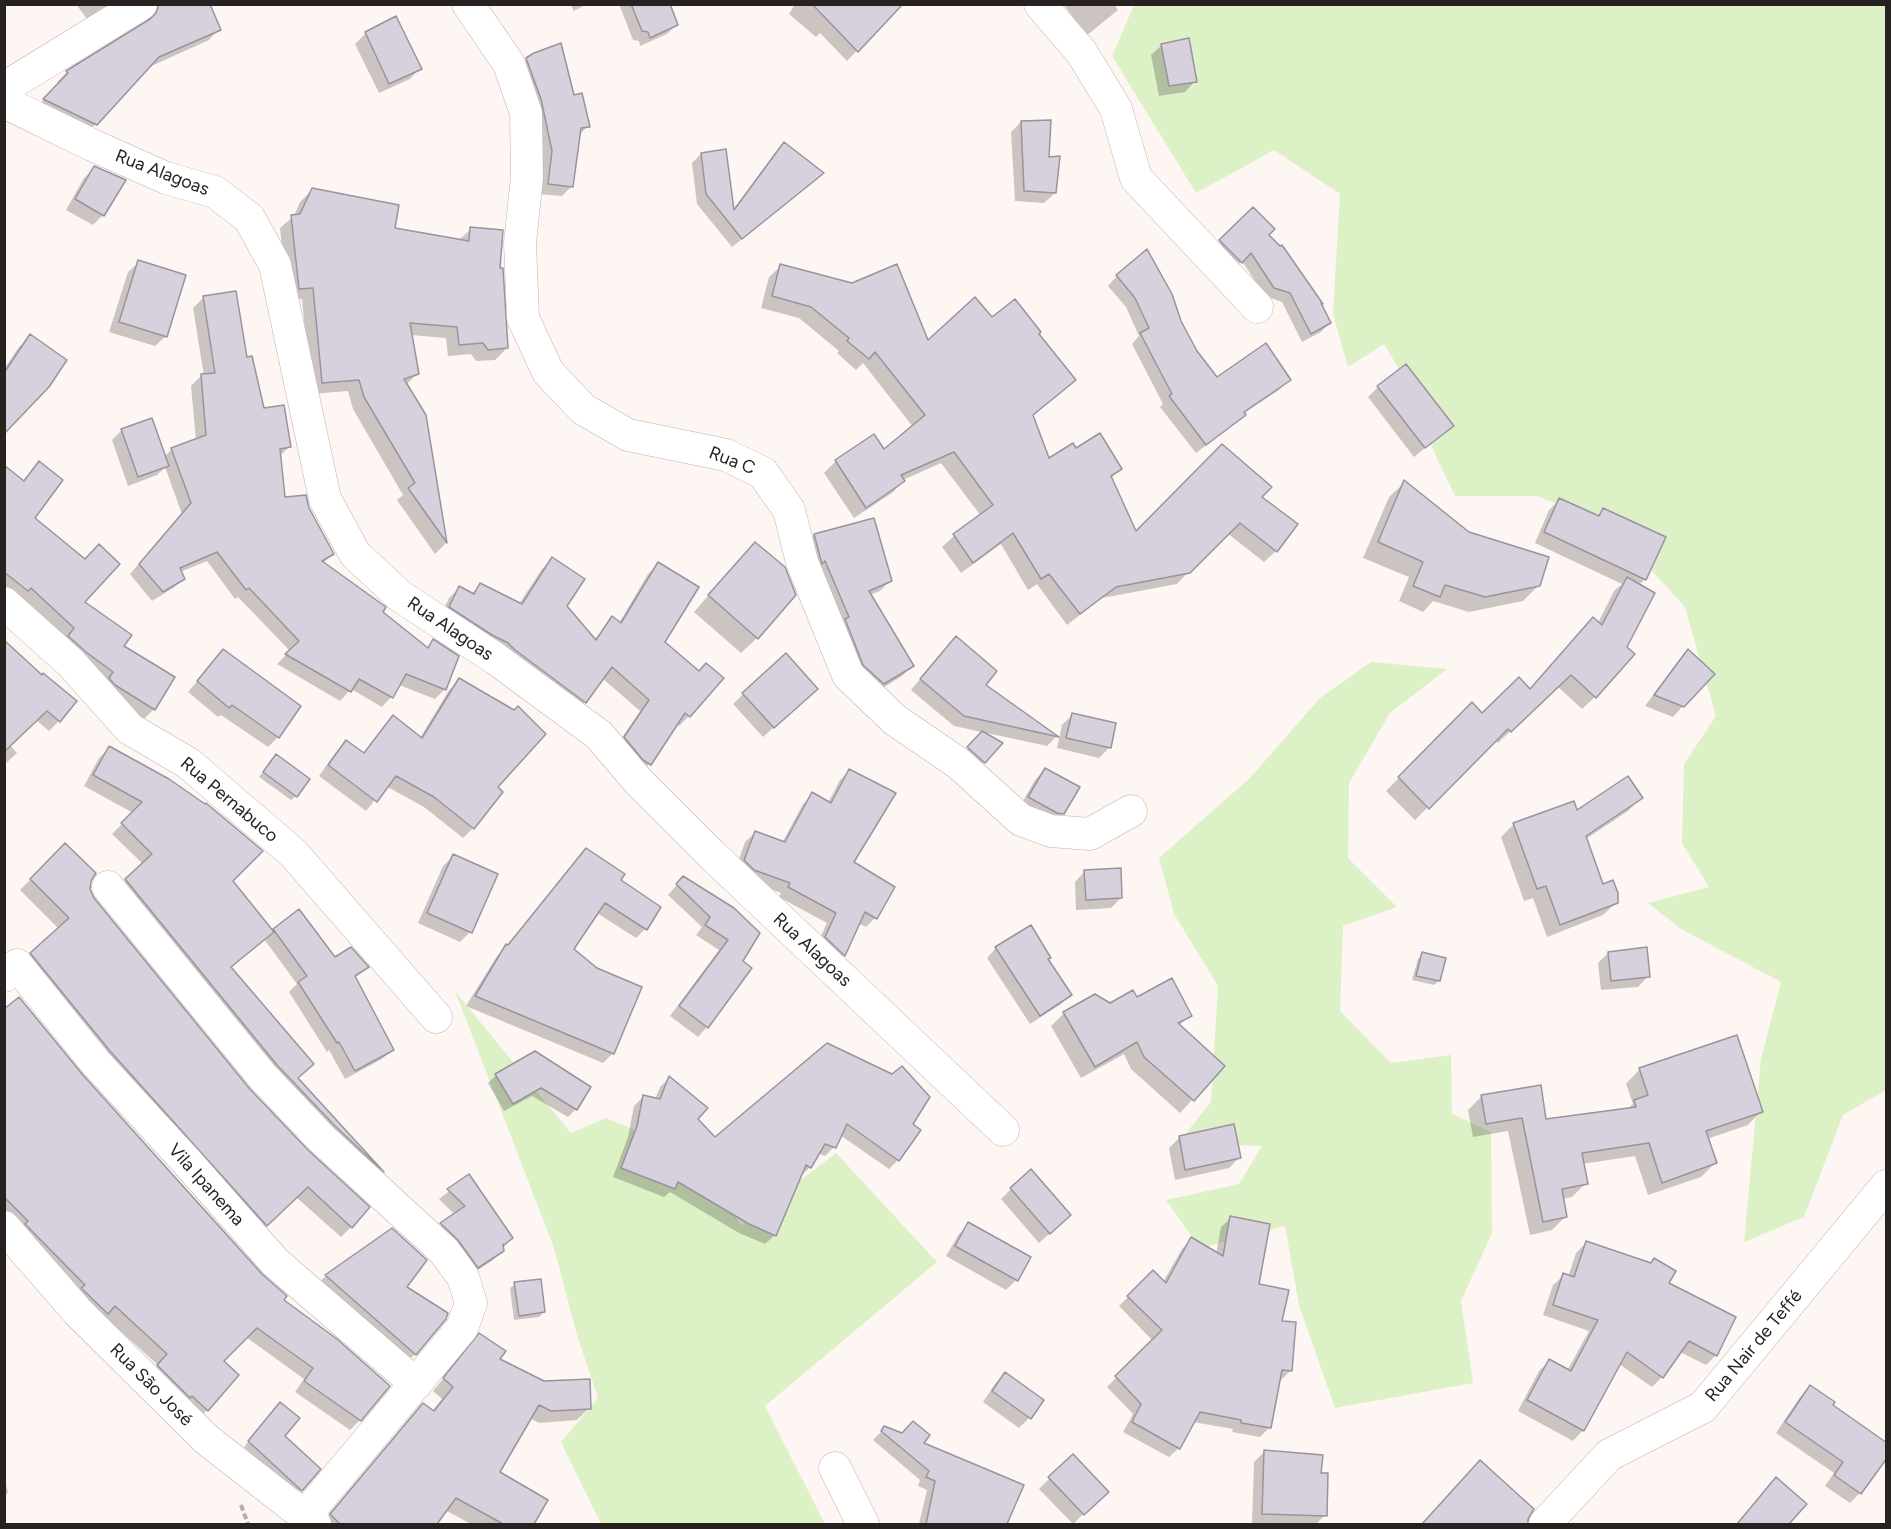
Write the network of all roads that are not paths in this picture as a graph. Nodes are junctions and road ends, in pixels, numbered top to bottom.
1 (141, 4) edge
2 (468, 4) edge
3 (1040, 4) edge
4 (4, 88) edge
5 (4, 102) edge
6 (1257, 307) dead end
7 (4, 603) edge
8 (1131, 811) dead end
9 (108, 888) dead end
10 (11, 970) edge
11 (436, 1017) dead end
12 (1003, 1130) dead end
13 (1887, 1186) edge
14 (4, 1227) edge
15 (416, 1384) junction
16 (835, 1468) dead end
17 (309, 1521) edge
18 (863, 1524) edge
19 (1545, 1524) edge

1 - 4 street
2 - 8 street, Rua C
3 - 6 street
5 - 12 street, Rua Alagoas
7 - 11 street, Rua Pernabuco
9 - 15 street
10 - 15 street, Vila Ipanema
13 - 19 street, Rua Nair de Teffé
14 - 17 street, Rua São José
15 - 17 street
16 - 18 street

